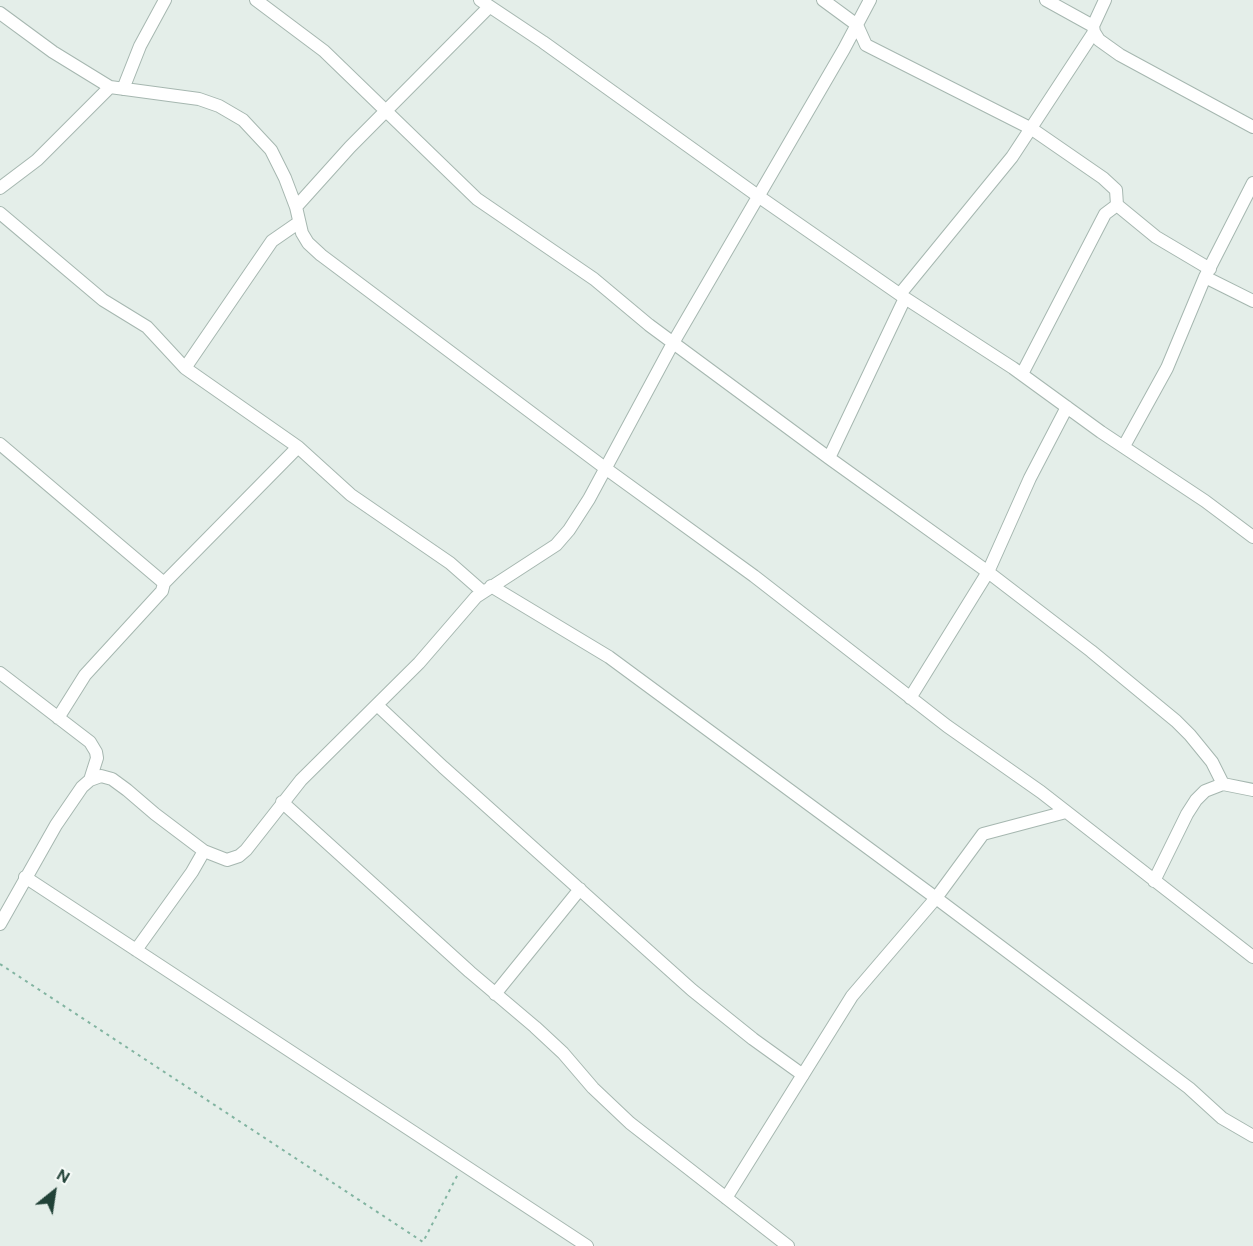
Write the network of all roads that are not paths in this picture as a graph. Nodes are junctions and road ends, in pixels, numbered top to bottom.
1 (165, 0) edge
2 (256, 0) edge
3 (824, 0) edge
4 (870, 0) edge
5 (1046, 0) edge
6 (1105, 0) edge
7 (484, 3) edge
8 (0, 13) edge
9 (857, 25) junction
10 (1094, 29) junction
11 (110, 87) junction
12 (123, 89) junction
13 (386, 112) junction
14 (1253, 127) edge
15 (1032, 129) junction
16 (1253, 183) edge
17 (0, 188) edge
18 (758, 196) junction
19 (1118, 205) junction
20 (296, 207) junction
21 (0, 213) edge
22 (298, 223) junction
23 (1208, 273) junction
24 (903, 296) junction
25 (1253, 301) edge
26 (673, 343) junction
27 (186, 368) junction
28 (1022, 374) junction
29 (1067, 406) junction
30 (0, 444) edge
31 (1124, 446) junction
32 (298, 447) junction
33 (829, 458) junction
34 (604, 468) junction
35 (1252, 531) edge
36 (988, 572) junction
37 (164, 584) junction
38 (487, 589) junction
39 (0, 673) edge
40 (910, 698) junction
41 (377, 705) junction
42 (58, 718) junction
43 (90, 780) junction
44 (1223, 784) junction
45 (1253, 790) edge
46 (282, 802) junction
47 (1066, 812) junction
48 (204, 851) junction
49 (25, 877) junction
50 (1154, 881) junction
51 (580, 889) junction
52 (936, 898) junction
53 (1, 922) edge
54 (136, 950) junction
55 (1253, 957) edge
56 (495, 994) junction
57 (803, 1075) junction
58 (1253, 1136) edge
59 (726, 1198) junction
60 (587, 1246) edge
61 (788, 1246) edge

1 - 12 street
2 - 13 street
3 - 9 street
4 - 9 street
5 - 10 street
6 - 10 street
7 - 13 street
7 - 18 street
8 - 11 street
9 - 15 street
9 - 18 street
10 - 14 street
10 - 15 street
11 - 12 street
11 - 17 street
12 - 20 street
13 - 20 street
13 - 26 street
15 - 19 street
15 - 24 street
16 - 23 street
18 - 24 street
18 - 26 street
19 - 23 street
19 - 28 street
20 - 22 street
21 - 27 street
22 - 27 street
22 - 34 street
23 - 25 street
23 - 31 street
24 - 28 street
24 - 33 street
26 - 33 street
26 - 34 street
27 - 32 street
28 - 29 street
29 - 31 street
29 - 36 street
30 - 37 street
31 - 35 street
32 - 37 street
32 - 38 street
33 - 36 street
34 - 38 street
34 - 40 street
36 - 40 street
36 - 44 street
37 - 42 street
38 - 41 street
38 - 52 street
39 - 42 street
40 - 47 street
41 - 46 street
41 - 51 street
42 - 43 street
43 - 48 street
43 - 49 street
44 - 45 street
44 - 50 street
46 - 48 street
46 - 56 street
47 - 50 street
47 - 52 street
48 - 54 street
49 - 53 street
49 - 54 street
50 - 55 street
51 - 56 street
51 - 57 street
52 - 57 street
52 - 58 street
54 - 60 street
56 - 59 street
57 - 59 street
59 - 61 street

